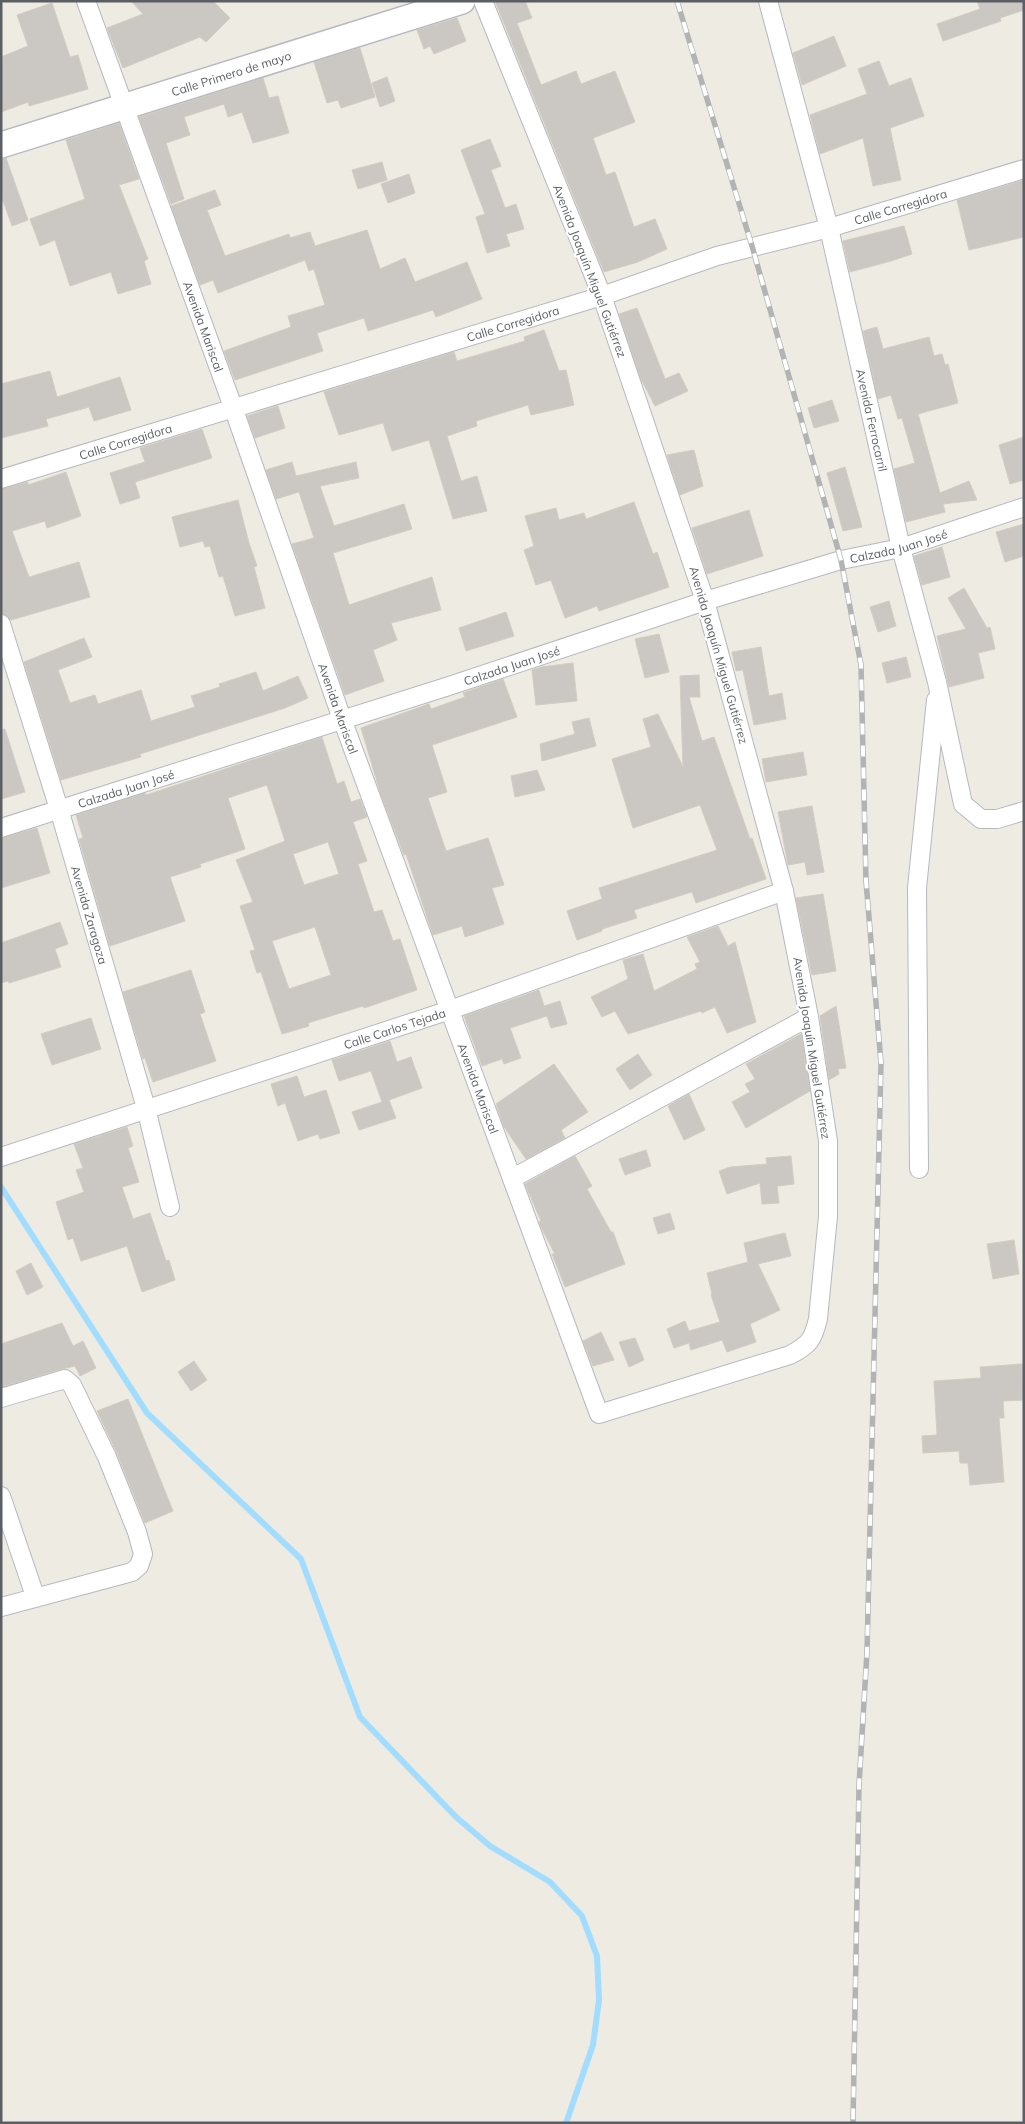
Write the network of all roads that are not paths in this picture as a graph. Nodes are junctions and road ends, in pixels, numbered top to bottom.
1 (86, 1) edge
2 (462, 1) edge
3 (484, 1) edge
4 (768, 1) edge
5 (126, 108) junction
6 (1, 145) edge
7 (1024, 169) edge
8 (829, 228) junction
9 (602, 296) junction
10 (234, 407) junction
11 (1, 479) edge
12 (1024, 507) edge
13 (901, 548) junction
14 (705, 601) junction
15 (1, 624) edge
16 (937, 682) junction
17 (342, 719) junction
18 (59, 809) junction
19 (1024, 811) edge
20 (1, 828) edge
21 (784, 891) junction
22 (450, 1010) junction
23 (809, 1017) junction
24 (146, 1108) junction
25 (1, 1157) edge
26 (919, 1169) dead end
27 (513, 1178) junction
28 (170, 1207) dead end
29 (1, 1398) edge
30 (599, 1414) joint
31 (1, 1496) edge
32 (35, 1596) junction
33 (1, 1607) edge

1 - 5 street, Avenida Mariscal
2 - 5 street, Calle Primero de mayo
3 - 9 street, Avenida Joaquín Miguel Gutiérrez
4 - 8 street, Avenida Ferrocarril
5 - 6 street, Calle Primero de mayo
5 - 10 street, Avenida Mariscal
7 - 8 street, Calle Corregidora
8 - 9 street, Calle Corregidora
8 - 13 street, Avenida Ferrocarril
9 - 10 street, Calle Corregidora
9 - 14 street, Avenida Joaquín Miguel Gutiérrez
10 - 11 street, Calle Corregidora
10 - 17 street, Avenida Mariscal
12 - 13 street, Calzada Juan José
13 - 14 street, Calzada Juan José
13 - 16 street, Avenida Ferrocarril
14 - 17 street, Calzada Juan José
14 - 21 street, Avenida Joaquín Miguel Gutiérrez
15 - 18 street, Avenida Zaragoza
16 - 19 street, Avenida Ferrocarril
16 - 26 street
17 - 18 street, Calzada Juan José
17 - 22 street, Avenida Mariscal
18 - 20 street, Calzada Juan José
18 - 24 street, Avenida Zaragoza
21 - 22 street, Calle Carlos Tejada
21 - 23 street, Avenida Joaquín Miguel Gutiérrez
22 - 24 street, Calle Carlos Tejada
22 - 27 street, Avenida Mariscal
23 - 27 street
23 - 30 street, Avenida Joaquín Miguel Gutiérrez
24 - 25 street, Calle Carlos Tejada
24 - 28 street, Avenida Zaragoza
27 - 30 street, Avenida Mariscal
29 - 32 street
31 - 32 street
32 - 33 street

